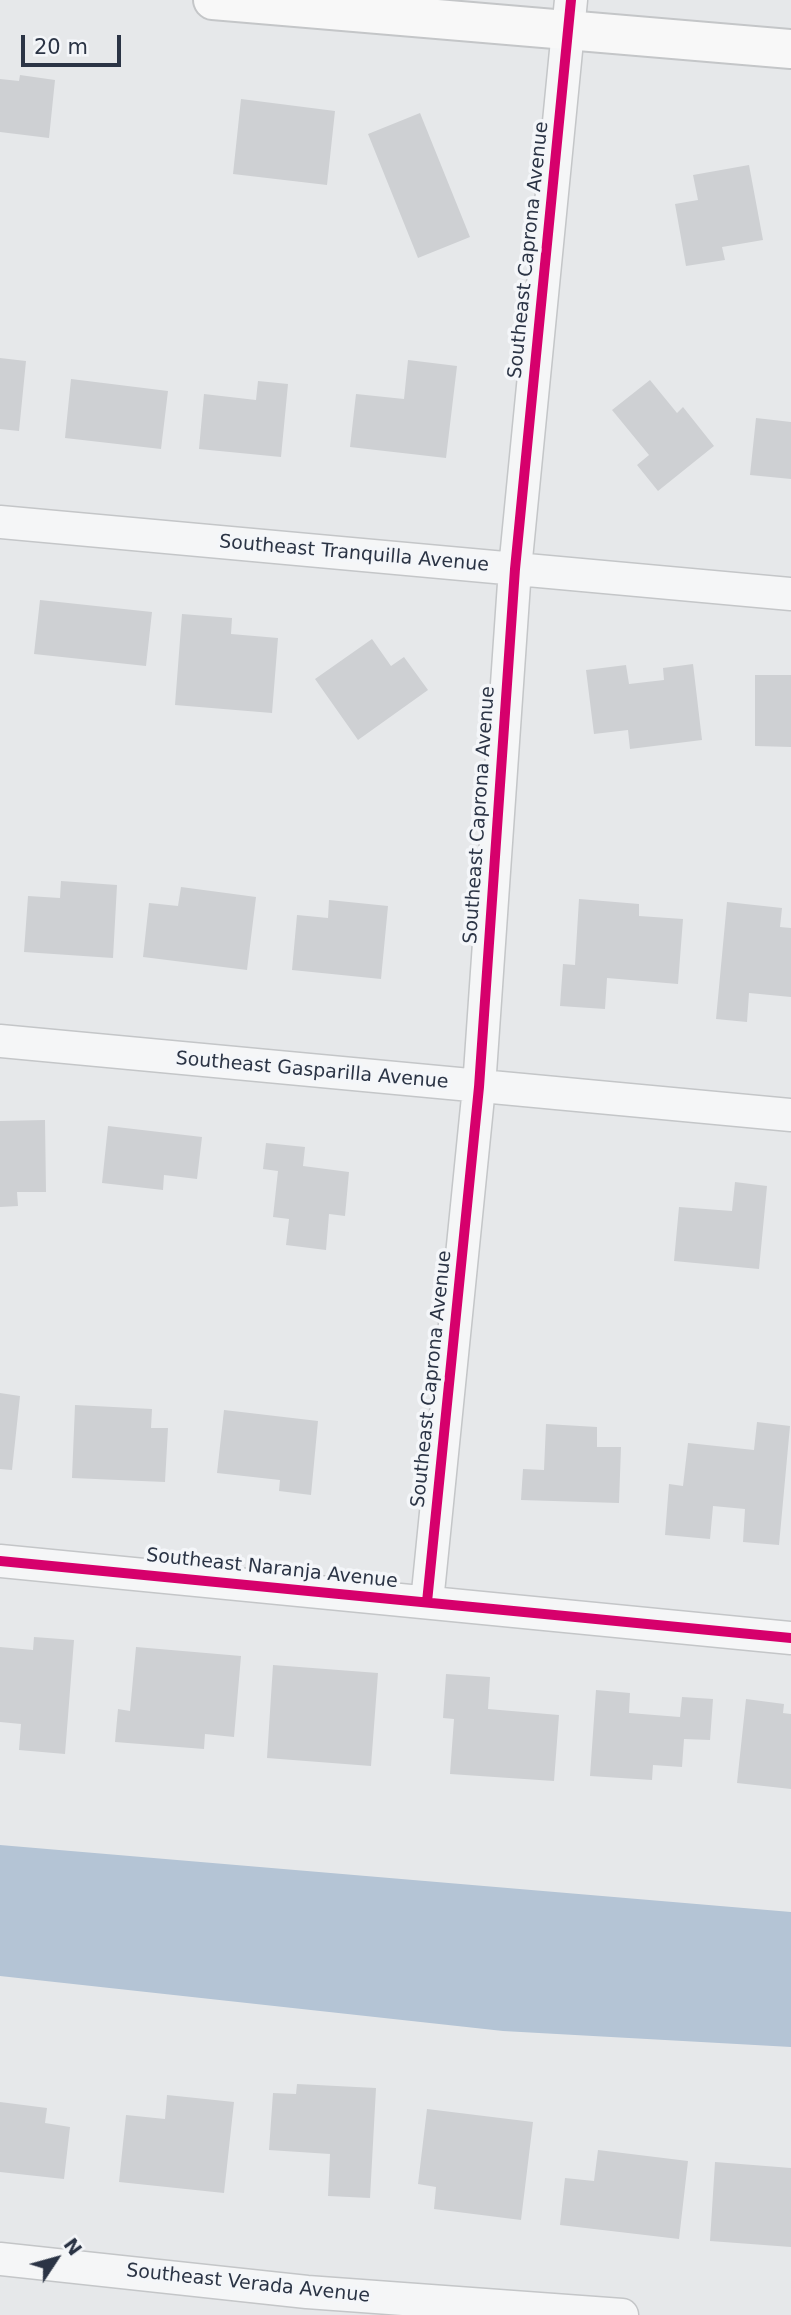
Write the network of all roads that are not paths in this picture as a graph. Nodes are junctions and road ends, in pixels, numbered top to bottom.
1 (213, 0) edge
2 (569, 15) edge
3 (791, 49) edge
4 (0, 522) edge
5 (515, 569) junction
6 (791, 594) edge
7 (0, 1041) edge
8 (479, 1087) junction
9 (791, 1115) edge
10 (0, 1561) edge
11 (427, 1602) junction
12 (791, 1638) edge
13 (0, 2259) edge
14 (622, 2315) edge

1 - 2 main road
2 - 3 main road
2 - 5 street, Southeast Caprona Avenue
4 - 5 street, Southeast Tranquilla Avenue
5 - 6 street, Southeast Tranquilla Avenue
5 - 8 street, Southeast Caprona Avenue
7 - 8 street, Southeast Gasparilla Avenue
8 - 9 street, Southeast Gasparilla Avenue
8 - 11 street, Southeast Caprona Avenue
10 - 11 street, Southeast Naranja Avenue
11 - 12 street, Southeast Naranja Avenue
13 - 14 street, Southeast Verada Avenue

